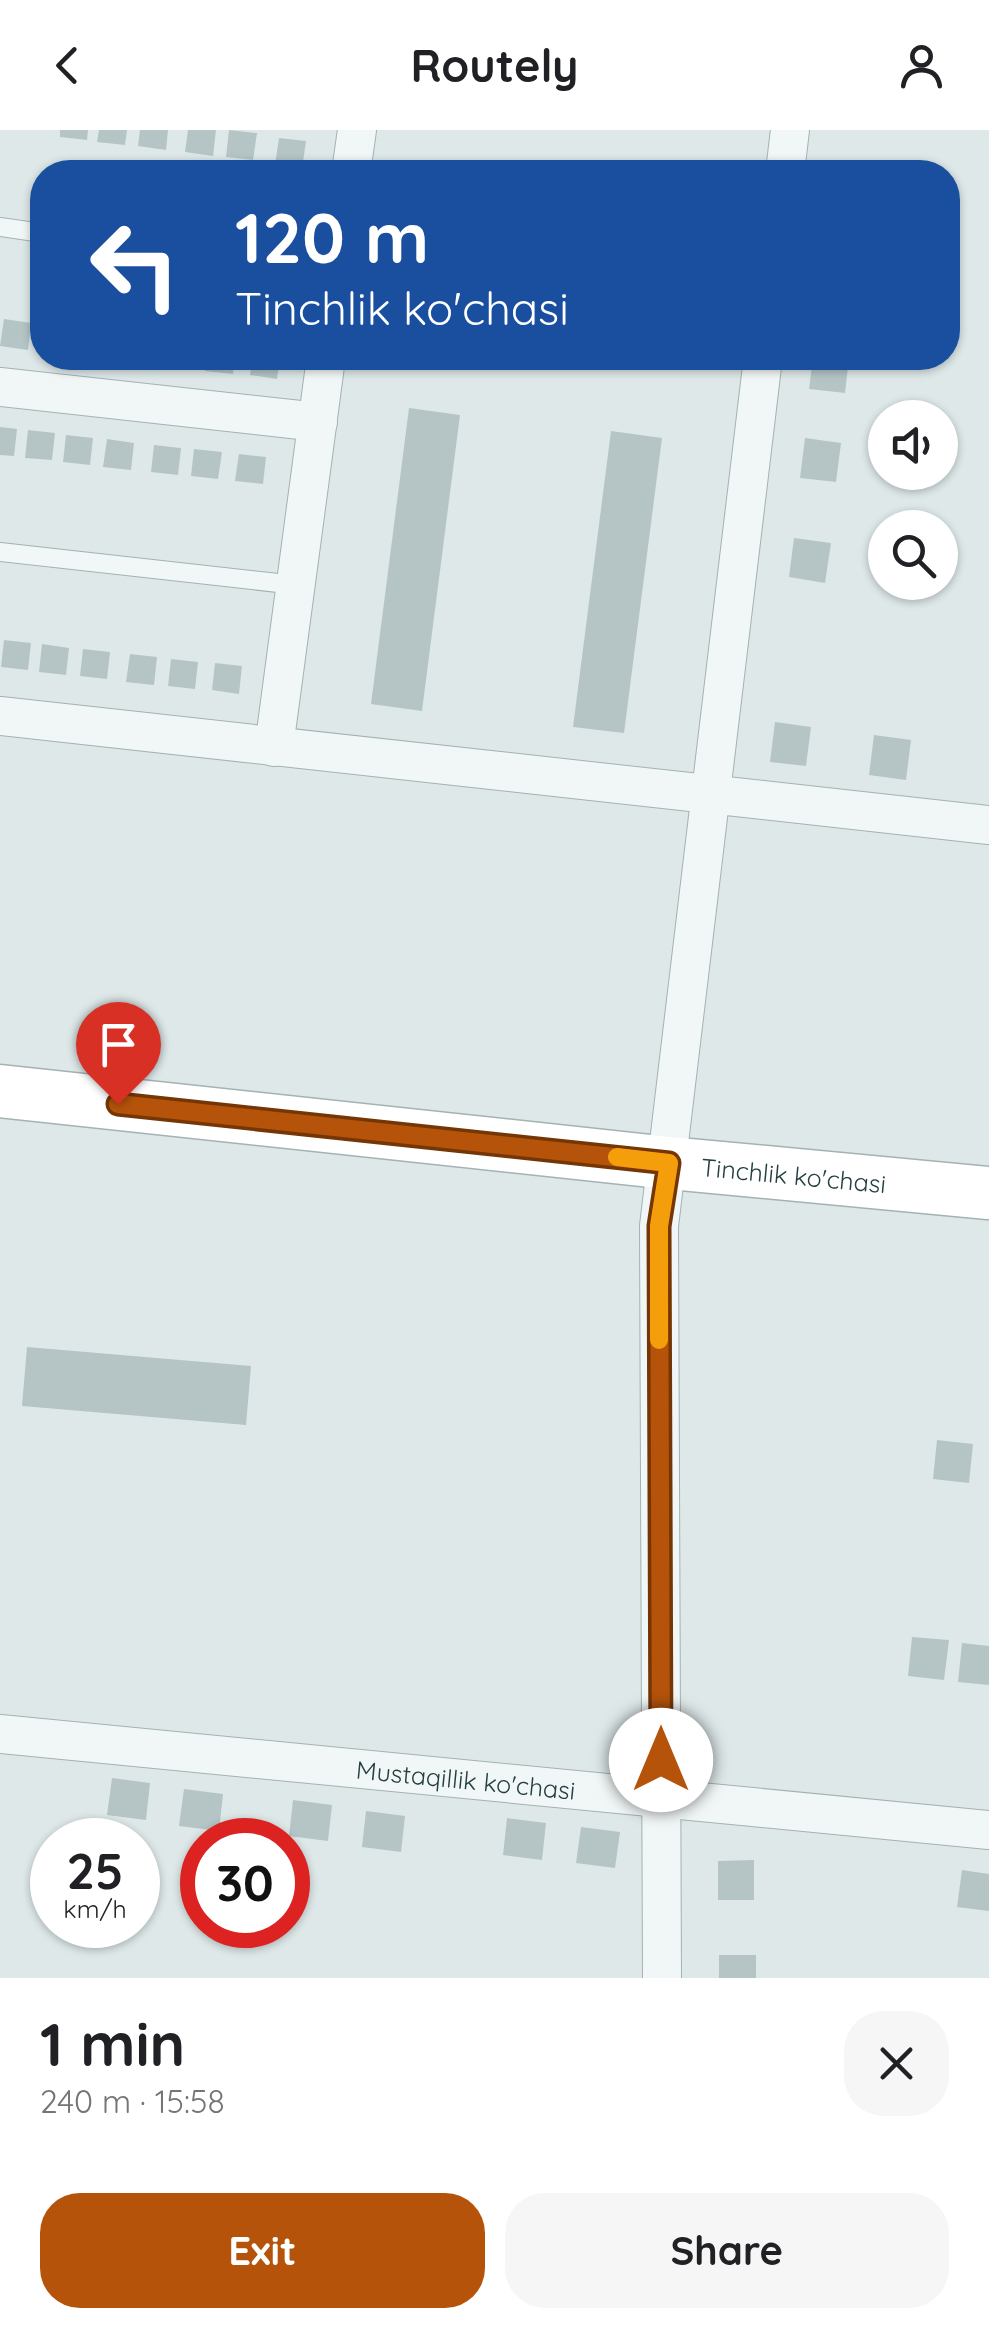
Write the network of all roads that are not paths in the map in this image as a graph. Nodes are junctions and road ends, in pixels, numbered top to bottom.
1 (357, 130) edge
2 (790, 130) edge
3 (353, 160) edge
4 (786, 160) edge
5 (0, 227) edge
6 (30, 231) edge
7 (324, 370) edge
8 (763, 370) edge
9 (0, 387) edge
10 (318, 422) junction
11 (0, 552) edge
12 (296, 585) junction
13 (0, 716) edge
14 (274, 747) junction
15 (712, 795) junction
16 (989, 825) edge
17 (0, 1090) edge
18 (669, 1163) junction
19 (989, 1193) edge
20 (0, 1734) edge
21 (661, 1799) junction
22 (989, 1830) edge
23 (662, 1978) edge

1 - 3 street
2 - 4 street
5 - 6 lane
7 - 10 street
8 - 15 street
9 - 10 street
10 - 12 street
11 - 12 lane
12 - 14 street
13 - 14 street
14 - 15 street
15 - 16 street
15 - 18 street
17 - 18 main road, Tinchlik ko'chasi
18 - 19 main road, Tinchlik ko'chasi
18 - 21 street
20 - 21 street, Mustaqillik ko'chasi
21 - 22 street, Mustaqillik ko'chasi
21 - 23 street

